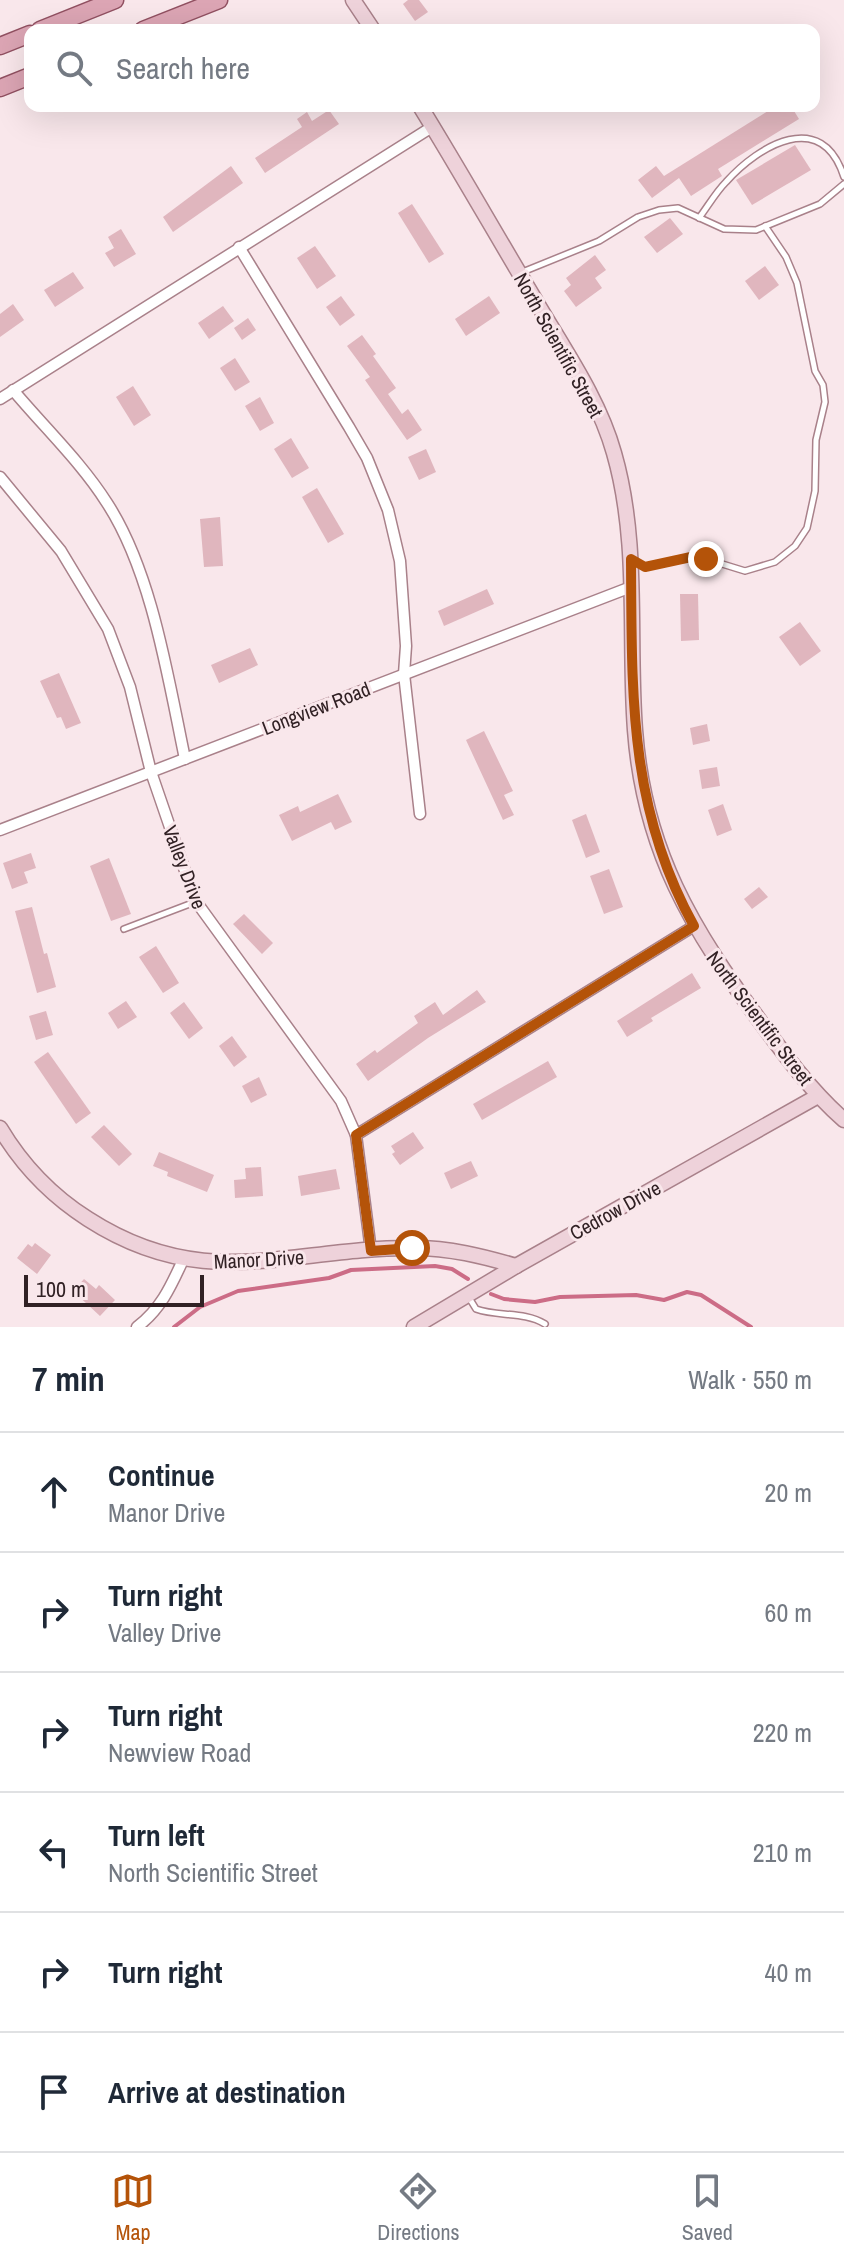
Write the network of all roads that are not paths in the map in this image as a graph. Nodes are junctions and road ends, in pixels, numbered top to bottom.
1 (115, 0) edge
2 (219, 0) edge
3 (353, 0) edge
4 (55, 24) edge
5 (158, 24) edge
6 (369, 24) edge
7 (24, 36) edge
8 (0, 46) edge
9 (24, 78) edge
10 (0, 88) edge
11 (423, 112) edge
12 (432, 127) junction
13 (844, 177) edge
14 (844, 184) edge
15 (699, 218) junction
16 (765, 226) junction
17 (239, 247) junction
18 (519, 273) junction
19 (13, 390) junction
20 (0, 399) edge
21 (0, 477) edge
22 (631, 559) junction
23 (631, 587) junction
24 (404, 674) junction
25 (185, 759) junction
26 (151, 772) junction
27 (420, 814) dead end
28 (0, 830) edge
29 (196, 902) junction
30 (694, 926) junction
31 (124, 929) dead end
32 (818, 1096) junction
33 (844, 1120) edge
34 (0, 1128) edge
35 (356, 1135) junction
36 (371, 1251) junction
37 (183, 1260) junction
38 (516, 1266) junction
39 (467, 1295) junction
40 (545, 1324) dead end
41 (137, 1327) edge
42 (414, 1327) edge

1 - 4 main road
2 - 5 main road
3 - 6 street
7 - 8 main road
9 - 10 main road
11 - 12 street, North Scientific Street
12 - 17 street
12 - 18 street, North Scientific Street
13 - 15 lane
14 - 16 lane
15 - 16 lane
15 - 18 lane
16 - 22 lane
17 - 19 street
17 - 24 street
18 - 22 street, North Scientific Street
19 - 20 street
19 - 25 street
21 - 26 street, Valley Drive
22 - 23 street, North Scientific Street
23 - 24 street, Longview Road
23 - 30 street, North Scientific Street
24 - 25 street, Longview Road
24 - 27 street
25 - 26 street, Longview Road
26 - 28 street, Longview Road
26 - 29 street, Valley Drive
29 - 31 lane
29 - 35 street, Valley Drive
30 - 32 street, North Scientific Street
30 - 35 street
32 - 33 street, North Scientific Street
32 - 38 street, Cedrow Drive
34 - 37 street, Manor Drive
35 - 36 street, Valley Drive
36 - 37 street, Manor Drive
36 - 38 street, Manor Drive
37 - 41 street
38 - 39 street, Cedrow Drive
39 - 40 lane
39 - 42 street, Cedrow Drive

